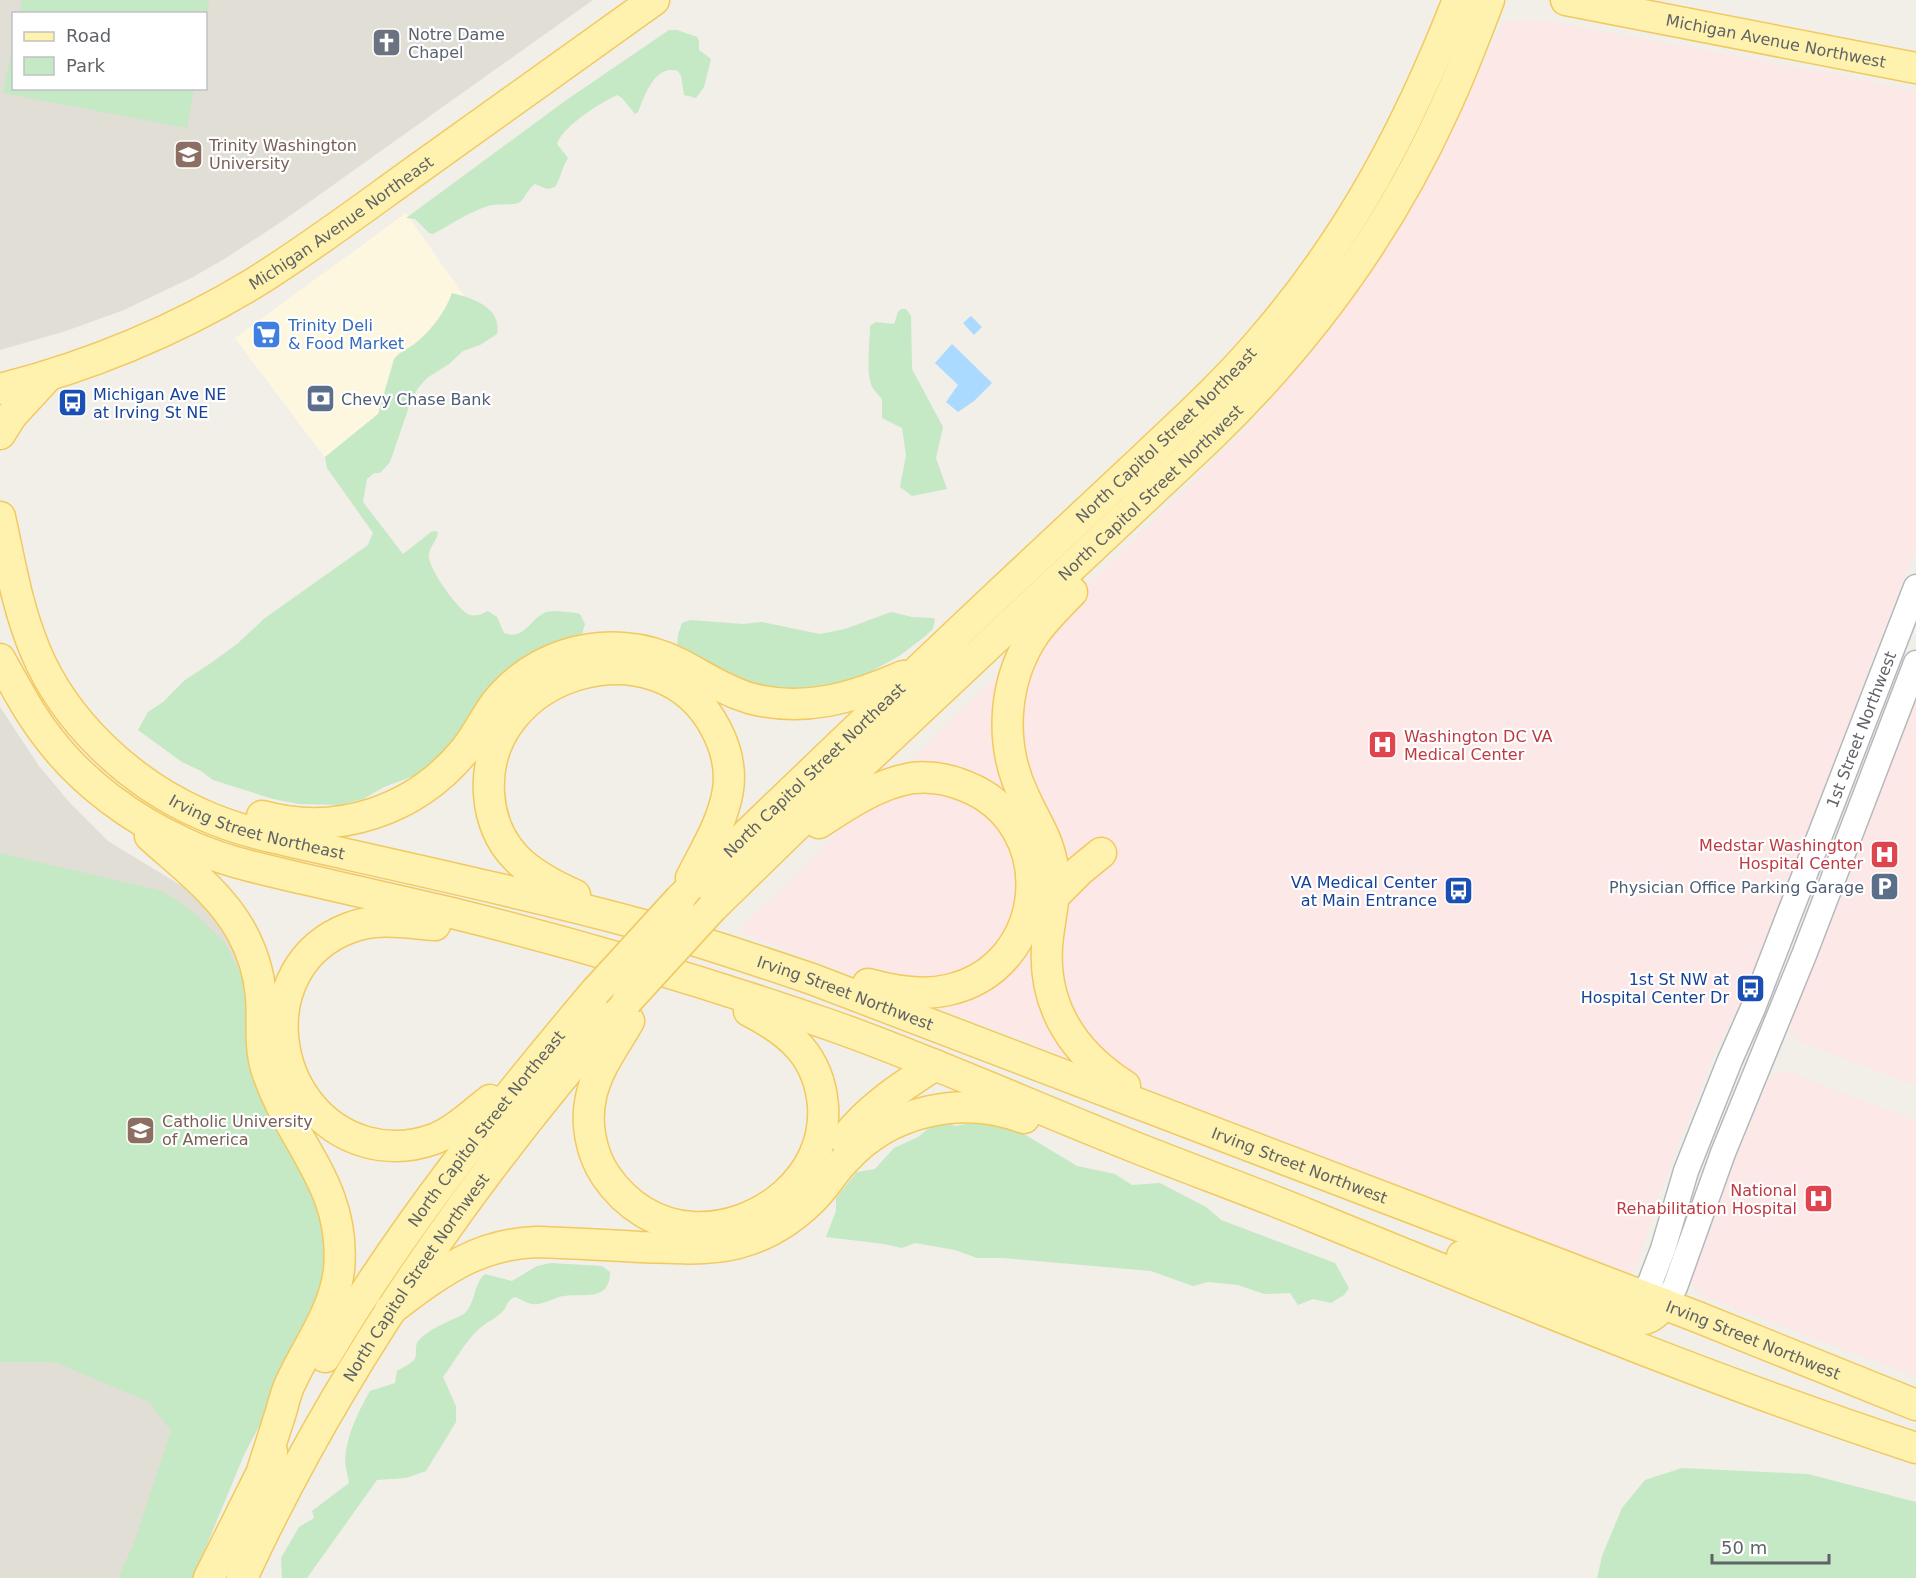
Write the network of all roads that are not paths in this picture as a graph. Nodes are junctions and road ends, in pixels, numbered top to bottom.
1 (654, 0) edge
2 (1458, 0) edge
3 (1489, 0) edge
4 (1566, 0) edge
5 (1916, 68) edge
6 (47, 377) junction
7 (0, 389) edge
8 (0, 434) edge
9 (1188, 457) junction
10 (0, 517) edge
11 (1916, 587) edge
12 (16, 591) junction
13 (0, 659) edge
14 (1916, 663) edge
15 (919, 669) junction
16 (0, 675) edge
17 (25, 702) junction
18 (101, 792) junction
19 (1044, 833) junction
20 (756, 864) junction
21 (1054, 896) junction
22 (680, 898) junction
23 (644, 926) junction
24 (531, 933) junction
25 (678, 936) joint
26 (727, 950) junction
27 (671, 971) junction
28 (633, 1002) junction
29 (534, 1064) junction
30 (945, 1069) junction
31 (1173, 1116) junction
32 (1228, 1184) junction
33 (792, 1215) junction
34 (390, 1310) junction
35 (1643, 1317) junction
36 (1916, 1405) edge
37 (1916, 1448) edge
38 (263, 1468) junction
39 (209, 1578) edge
40 (242, 1578) edge

1 - 6 main road, Michigan Avenue Northeast
2 - 15 main road, North Capitol Street Northeast
3 - 9 main road, North Capitol Street Northwest
4 - 5 main road, Michigan Avenue Northwest
6 - 7 main road, Michigan Avenue Northeast
6 - 8 main road
9 - 19 main road
9 - 20 main road, North Capitol Street Northwest
10 - 12 main road, Irving Street Northeast
11 - 35 street, 1st Street Northwest
12 - 15 main road
12 - 23 main road, Irving Street Northeast
13 - 17 main road, Irving Street Northeast
14 - 35 street, 1st Street Northwest
15 - 22 main road, North Capitol Street Northeast
16 - 17 main road
17 - 18 main road, Irving Street Northeast
18 - 24 main road, Irving Street Northeast
18 - 38 main road
19 - 21 main road
19 - 21 main road
20 - 26 main road
20 - 27 main road, North Capitol Street Northwest, bridge
21 - 31 main road
22 - 23 main road
22 - 29 main road, North Capitol Street Northeast, bridge
23 - 25 main road, Irving Street Northeast
24 - 27 main road, Irving Street Northeast
24 - 29 main road
25 - 26 main road, Irving Street Northwest
26 - 31 main road, Irving Street Northwest
27 - 28 main road, North Capitol Street Northwest, bridge
27 - 28 main road
27 - 30 main road, Irving Street Northwest
28 - 34 main road, North Capitol Street Northwest
29 - 38 main road, North Capitol Street Northeast
30 - 32 main road, Irving Street Northwest
30 - 33 main road
30 - 35 main road
31 - 35 main road, Irving Street Northwest
32 - 33 main road
32 - 35 main road, Irving Street Northwest
33 - 34 main road
34 - 40 main road, North Capitol Street Northwest
35 - 36 main road, Irving Street Northwest
35 - 37 main road, Irving Street Northwest
38 - 39 main road, North Capitol Street Northeast

